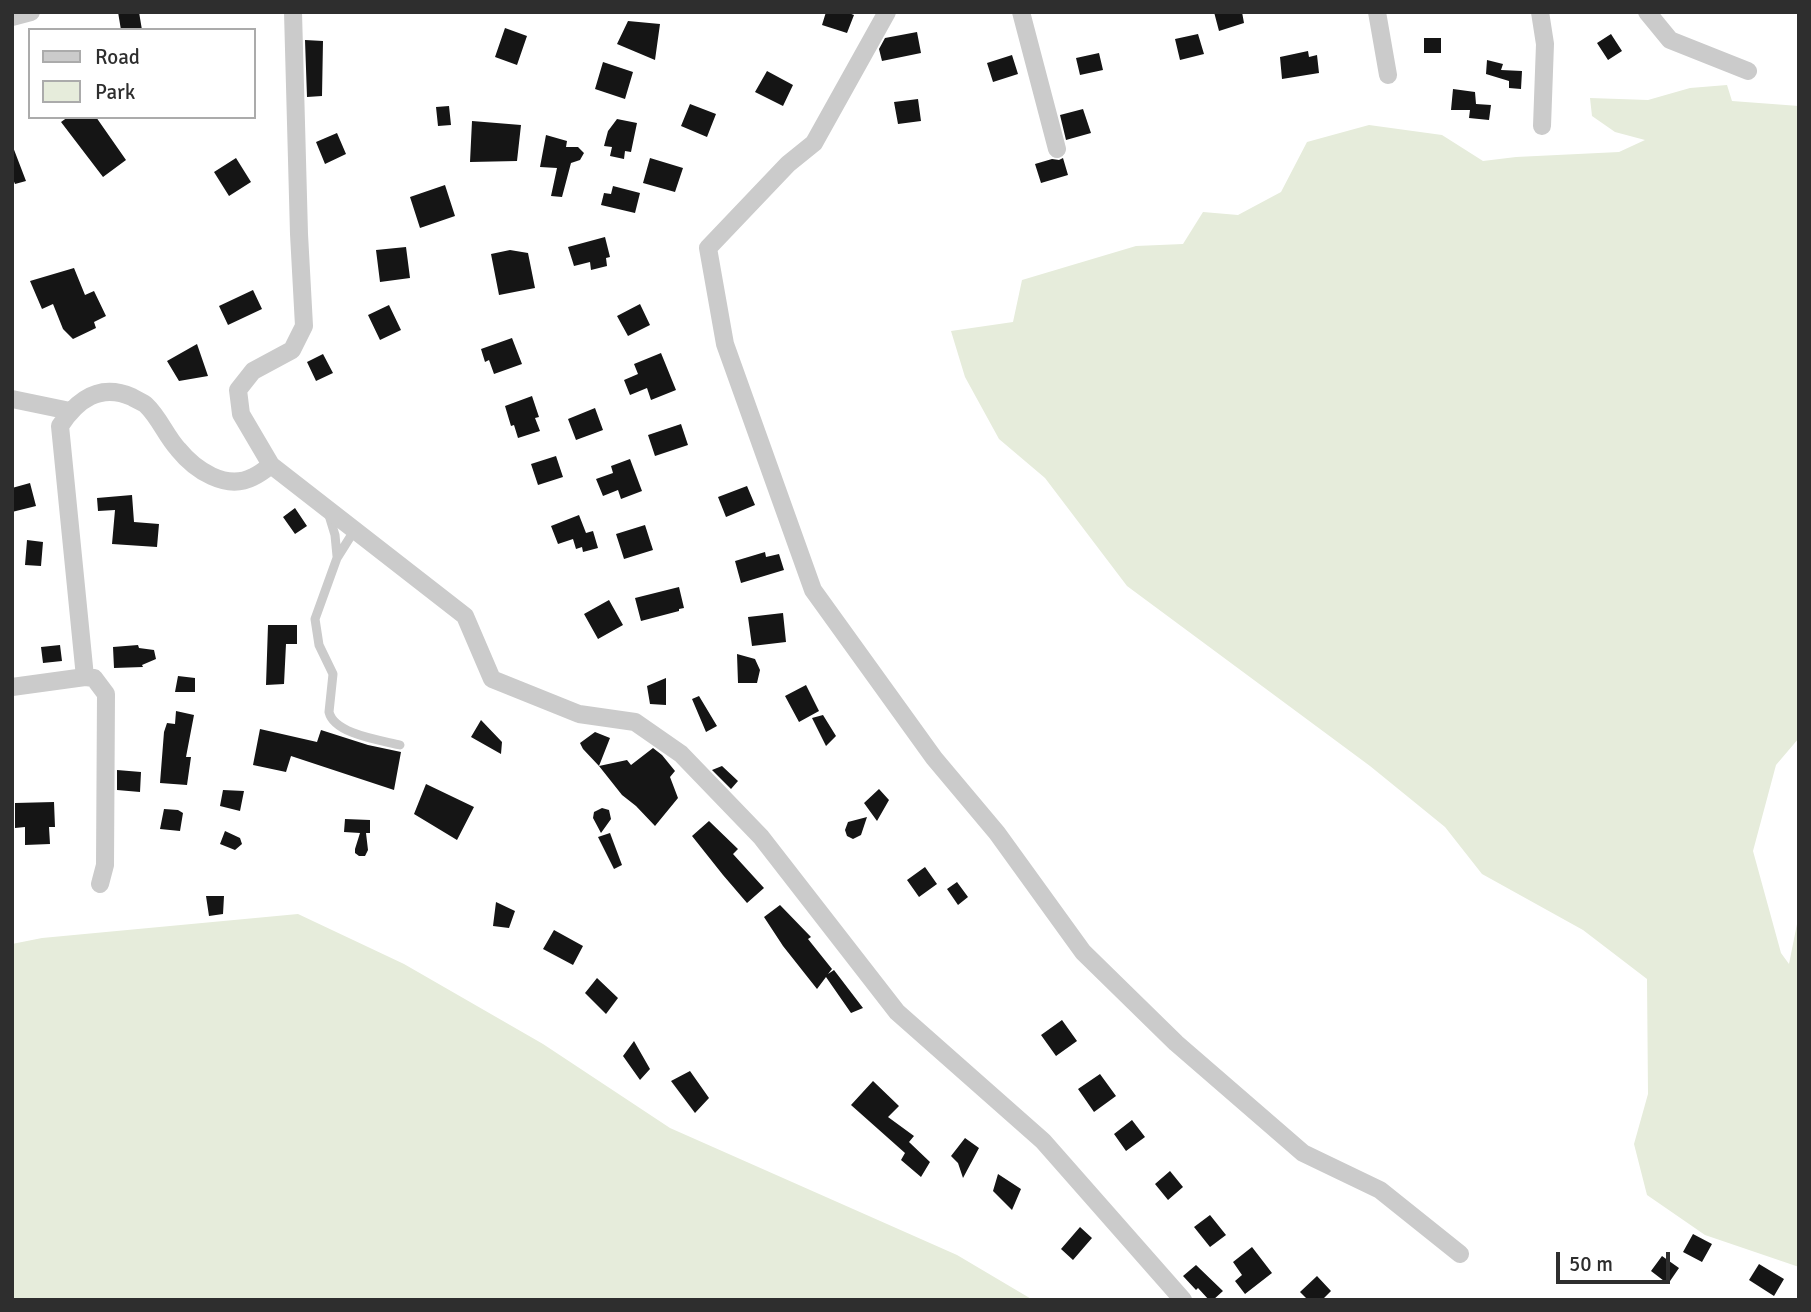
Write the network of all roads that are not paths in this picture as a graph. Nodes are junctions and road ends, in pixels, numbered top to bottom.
1 (31, 12) edge
2 (293, 12) edge
3 (887, 12) edge
4 (1021, 12) edge
5 (1377, 12) edge
6 (1540, 12) edge
7 (1647, 12) edge
8 (12, 17) edge
9 (1748, 71) dead end
10 (1388, 75) dead end
11 (1542, 126) dead end
12 (1056, 149) dead end
13 (12, 399) edge
14 (70, 411) junction
15 (271, 465) junction
16 (327, 510) junction
17 (354, 531) junction
18 (337, 558) junction
19 (85, 677) junction
20 (12, 687) edge
21 (400, 745) dead end
22 (100, 884) dead end
23 (1460, 1254) dead end
24 (1183, 1300) edge

1 - 8 street
2 - 15 street
3 - 23 street
4 - 12 street
5 - 10 street
6 - 11 street
7 - 9 street
13 - 14 street
14 - 15 street
14 - 19 street
15 - 16 street
16 - 17 street
16 - 18 lane
17 - 18 lane
17 - 24 street
18 - 21 lane
19 - 20 street
19 - 22 street

